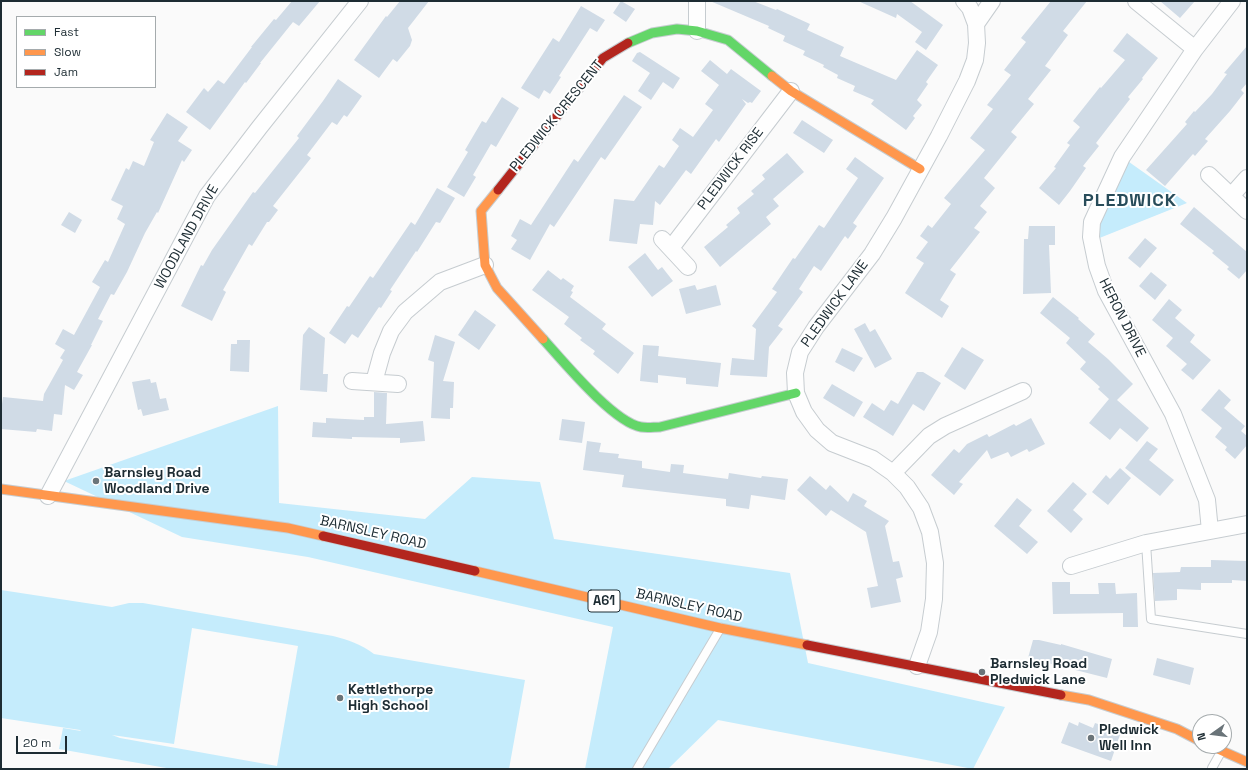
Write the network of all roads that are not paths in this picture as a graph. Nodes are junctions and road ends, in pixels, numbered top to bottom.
1 (360, 1) edge
2 (697, 1) edge
3 (964, 1) edge
4 (992, 1) edge
5 (1136, 1) edge
6 (1232, 1) edge
7 (976, 24) junction
8 (697, 31) junction
9 (1195, 49) junction
10 (790, 91) junction
11 (920, 169) junction
12 (1209, 175) dead end
13 (1247, 178) edge
14 (1231, 196) junction
15 (1247, 211) edge
16 (485, 264) junction
17 (688, 267) dead end
18 (352, 381) dead end
19 (374, 382) junction
20 (398, 384) dead end
21 (1023, 391) dead end
22 (796, 393) junction
23 (893, 473) junction
24 (1, 489) edge
25 (48, 496) junction
26 (1247, 524) edge
27 (1210, 531) junction
28 (1146, 543) junction
29 (1071, 566) dead end
30 (720, 628) junction
31 (1247, 634) edge
32 (917, 666) junction
33 (1192, 737) edge
34 (1220, 754) edge
35 (1229, 754) edge
36 (1247, 762) edge
37 (1212, 768) edge
38 (637, 769) edge

1 - 25 street, WOODLAND DRIVE
2 - 8 street
3 - 7 street, PLEDWICK LANE
4 - 7 street
5 - 9 street
6 - 9 street, HERON DRIVE
7 - 11 street, PLEDWICK LANE
8 - 10 main road, PLEDWICK CRESCENT
8 - 16 main road, PLEDWICK CRESCENT
9 - 27 street, HERON DRIVE
10 - 11 main road, PLEDWICK CRESCENT
10 - 17 street, PLEDWICK RISE
11 - 22 street, PLEDWICK LANE
12 - 14 street
13 - 14 street
14 - 15 street
16 - 19 street
16 - 22 main road, PLEDWICK CRESCENT
18 - 19 street
19 - 20 street
21 - 23 street
22 - 23 street, PLEDWICK LANE
23 - 32 street, PLEDWICK LANE
24 - 25 main road, BARNSLEY ROAD / A61
25 - 30 main road, BARNSLEY ROAD / A61
26 - 27 street
27 - 28 street
28 - 29 street
28 - 31 lane
30 - 32 main road, BARNSLEY ROAD / A61
30 - 38 lane
32 - 33 main road, BARNSLEY ROAD / A61
34 - 37 lane
35 - 36 main road

